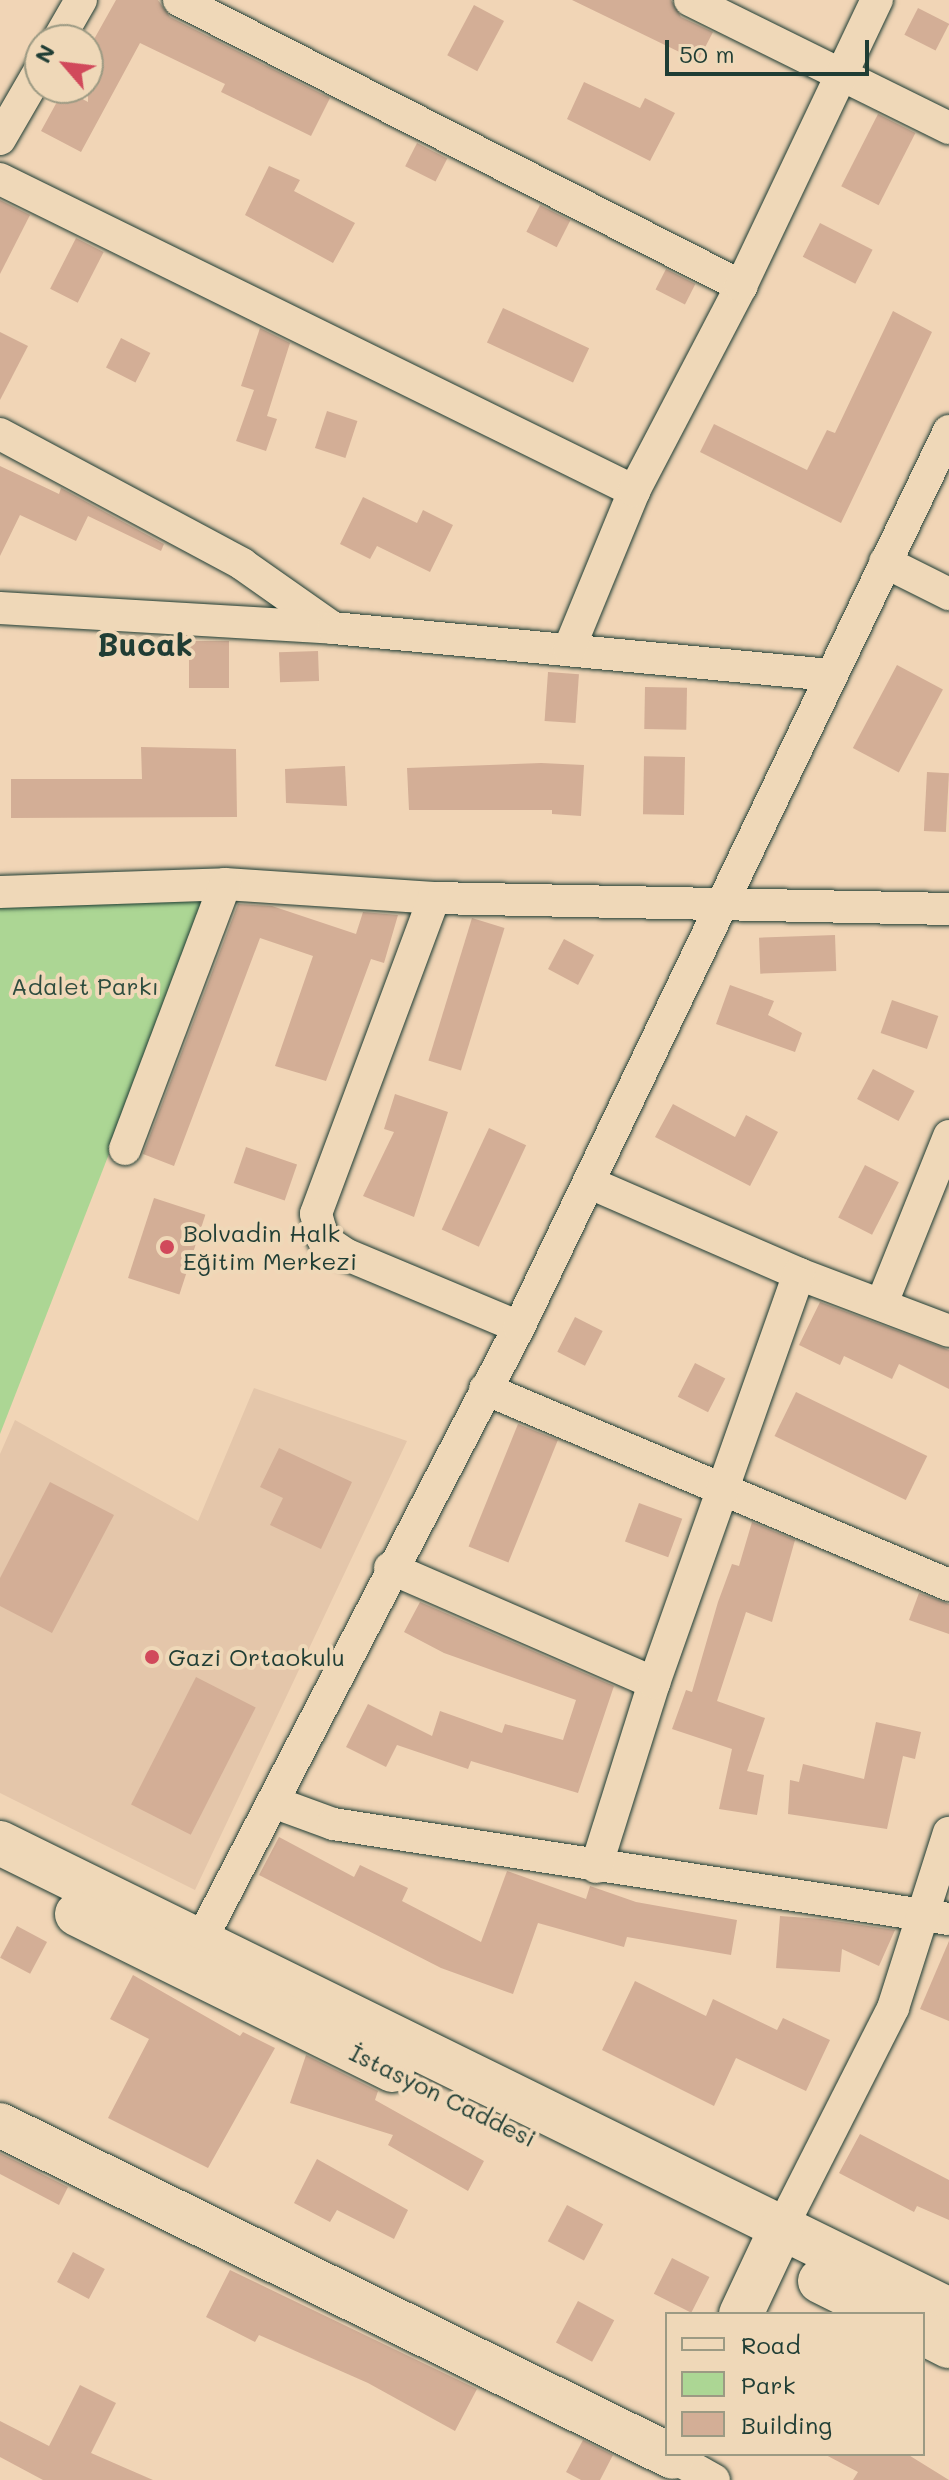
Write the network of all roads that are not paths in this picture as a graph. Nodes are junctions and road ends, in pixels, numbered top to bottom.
1 (81, 0) edge
2 (179, 0) edge
3 (690, 0) edge
4 (877, 0) edge
5 (67, 24) edge
6 (842, 75) junction
7 (24, 98) edge
8 (949, 128) edge
9 (0, 139) edge
10 (0, 179) edge
11 (741, 286) junction
12 (949, 431) edge
13 (0, 434) edge
14 (634, 491) junction
15 (885, 562) junction
16 (949, 594) edge
17 (0, 608) edge
18 (333, 628) junction
19 (569, 649) junction
20 (829, 675) junction
21 (225, 884) junction
22 (0, 892) edge
23 (434, 898) junction
24 (719, 907) junction
25 (949, 909) edge
26 (949, 1136) edge
27 (125, 1149) dead end
28 (590, 1183) junction
29 (799, 1274) junction
30 (882, 1303) junction
31 (519, 1327) junction
32 (949, 1331) edge
33 (485, 1389) junction
34 (722, 1490) junction
35 (390, 1568) junction
36 (949, 1585) edge
37 (654, 1683) junction
38 (273, 1802) junction
39 (949, 1833) edge
40 (3, 1860) edge
41 (596, 1867) junction
42 (937, 1918) edge
43 (201, 1940) junction
44 (0, 2125) edge
45 (775, 2242) junction
46 (949, 2310) edge
47 (742, 2312) edge
48 (883, 2312) edge
49 (925, 2334) edge
50 (949, 2346) edge
51 (669, 2464) edge
52 (714, 2480) edge

1 - 5 street
2 - 11 street
3 - 6 street
4 - 6 street
6 - 8 street
6 - 11 street
7 - 9 street
10 - 14 street
11 - 14 street
12 - 15 street
13 - 18 street
14 - 19 street
15 - 16 street
15 - 20 street
17 - 18 street
18 - 19 street
19 - 20 street
20 - 24 street
21 - 22 street
21 - 23 street
21 - 27 street
23 - 24 street
23 - 31 street
24 - 25 street
24 - 28 street
26 - 30 street
28 - 29 street
28 - 31 street
29 - 30 street
29 - 34 street
30 - 32 street
31 - 33 street
33 - 34 street
33 - 35 street
34 - 36 street
34 - 37 street
35 - 37 street
35 - 38 street
37 - 41 street
38 - 41 street
38 - 43 street
39 - 42 street
40 - 43 main road
40 - 45 main road, İstasyon Caddesi
41 - 42 street
42 - 45 street
43 - 45 main road
44 - 51 main road
45 - 46 main road
45 - 47 main road
45 - 48 main road, İstasyon Caddesi
49 - 50 main road
51 - 52 street

